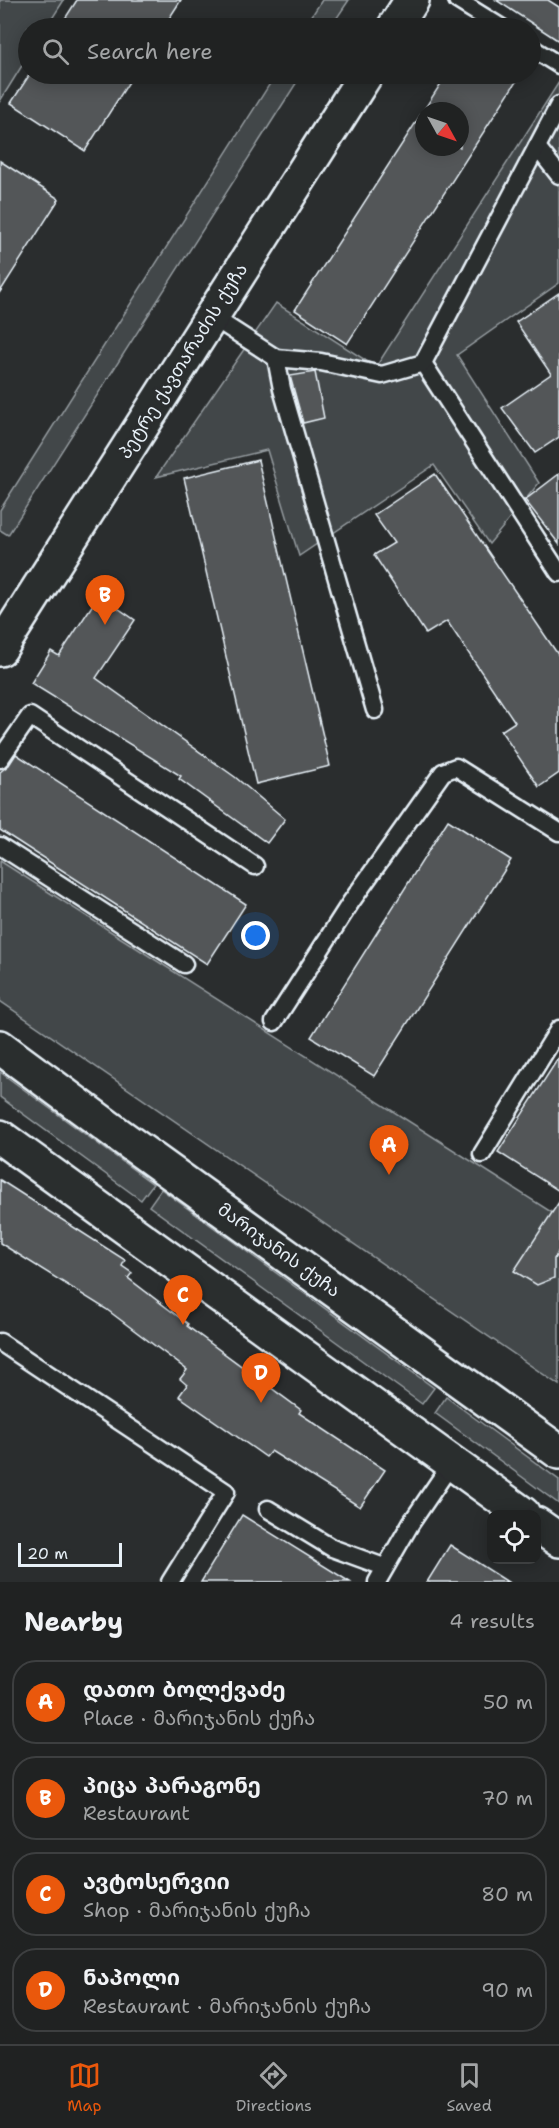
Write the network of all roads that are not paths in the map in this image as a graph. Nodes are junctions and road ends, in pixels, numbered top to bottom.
1 (412, 0) edge
2 (457, 0) edge
3 (400, 18) edge
4 (486, 18) edge
5 (541, 52) edge
6 (559, 64) edge
7 (360, 84) edge
8 (559, 105) edge
9 (537, 147) junction
10 (559, 175) edge
11 (212, 316) junction
12 (276, 358) junction
13 (423, 363) junction
14 (559, 573) edge
15 (0, 649) edge
16 (375, 710) dead end
17 (0, 759) edge
18 (559, 832) edge
19 (0, 846) edge
20 (255, 866) dead end
21 (184, 964) dead end
22 (274, 1022) dead end
23 (559, 1029) edge
24 (0, 1047) edge
25 (0, 1137) edge
26 (482, 1154) dead end
27 (0, 1342) edge
28 (559, 1452) edge
29 (451, 1464) junction
30 (268, 1509) dead end
31 (516, 1510) edge
32 (541, 1527) edge
33 (559, 1540) edge
34 (380, 1574) edge
35 (170, 1582) edge

1 - 3 street
2 - 4 lane
5 - 6 lane
7 - 11 street, პეტრე ქავთარაძის ქუჩა
8 - 9 lane
9 - 10 lane
9 - 13 lane
11 - 12 lane
11 - 15 street, პეტრე ქავთარაძის ქუჩა
12 - 13 lane
12 - 16 lane
13 - 14 lane
17 - 20 lane
18 - 22 lane
19 - 21 lane
23 - 26 lane
24 - 28 street, მარიჯანის ქუჩა
25 - 29 street
27 - 35 lane
29 - 31 street
29 - 34 lane
30 - 34 lane
32 - 33 street

